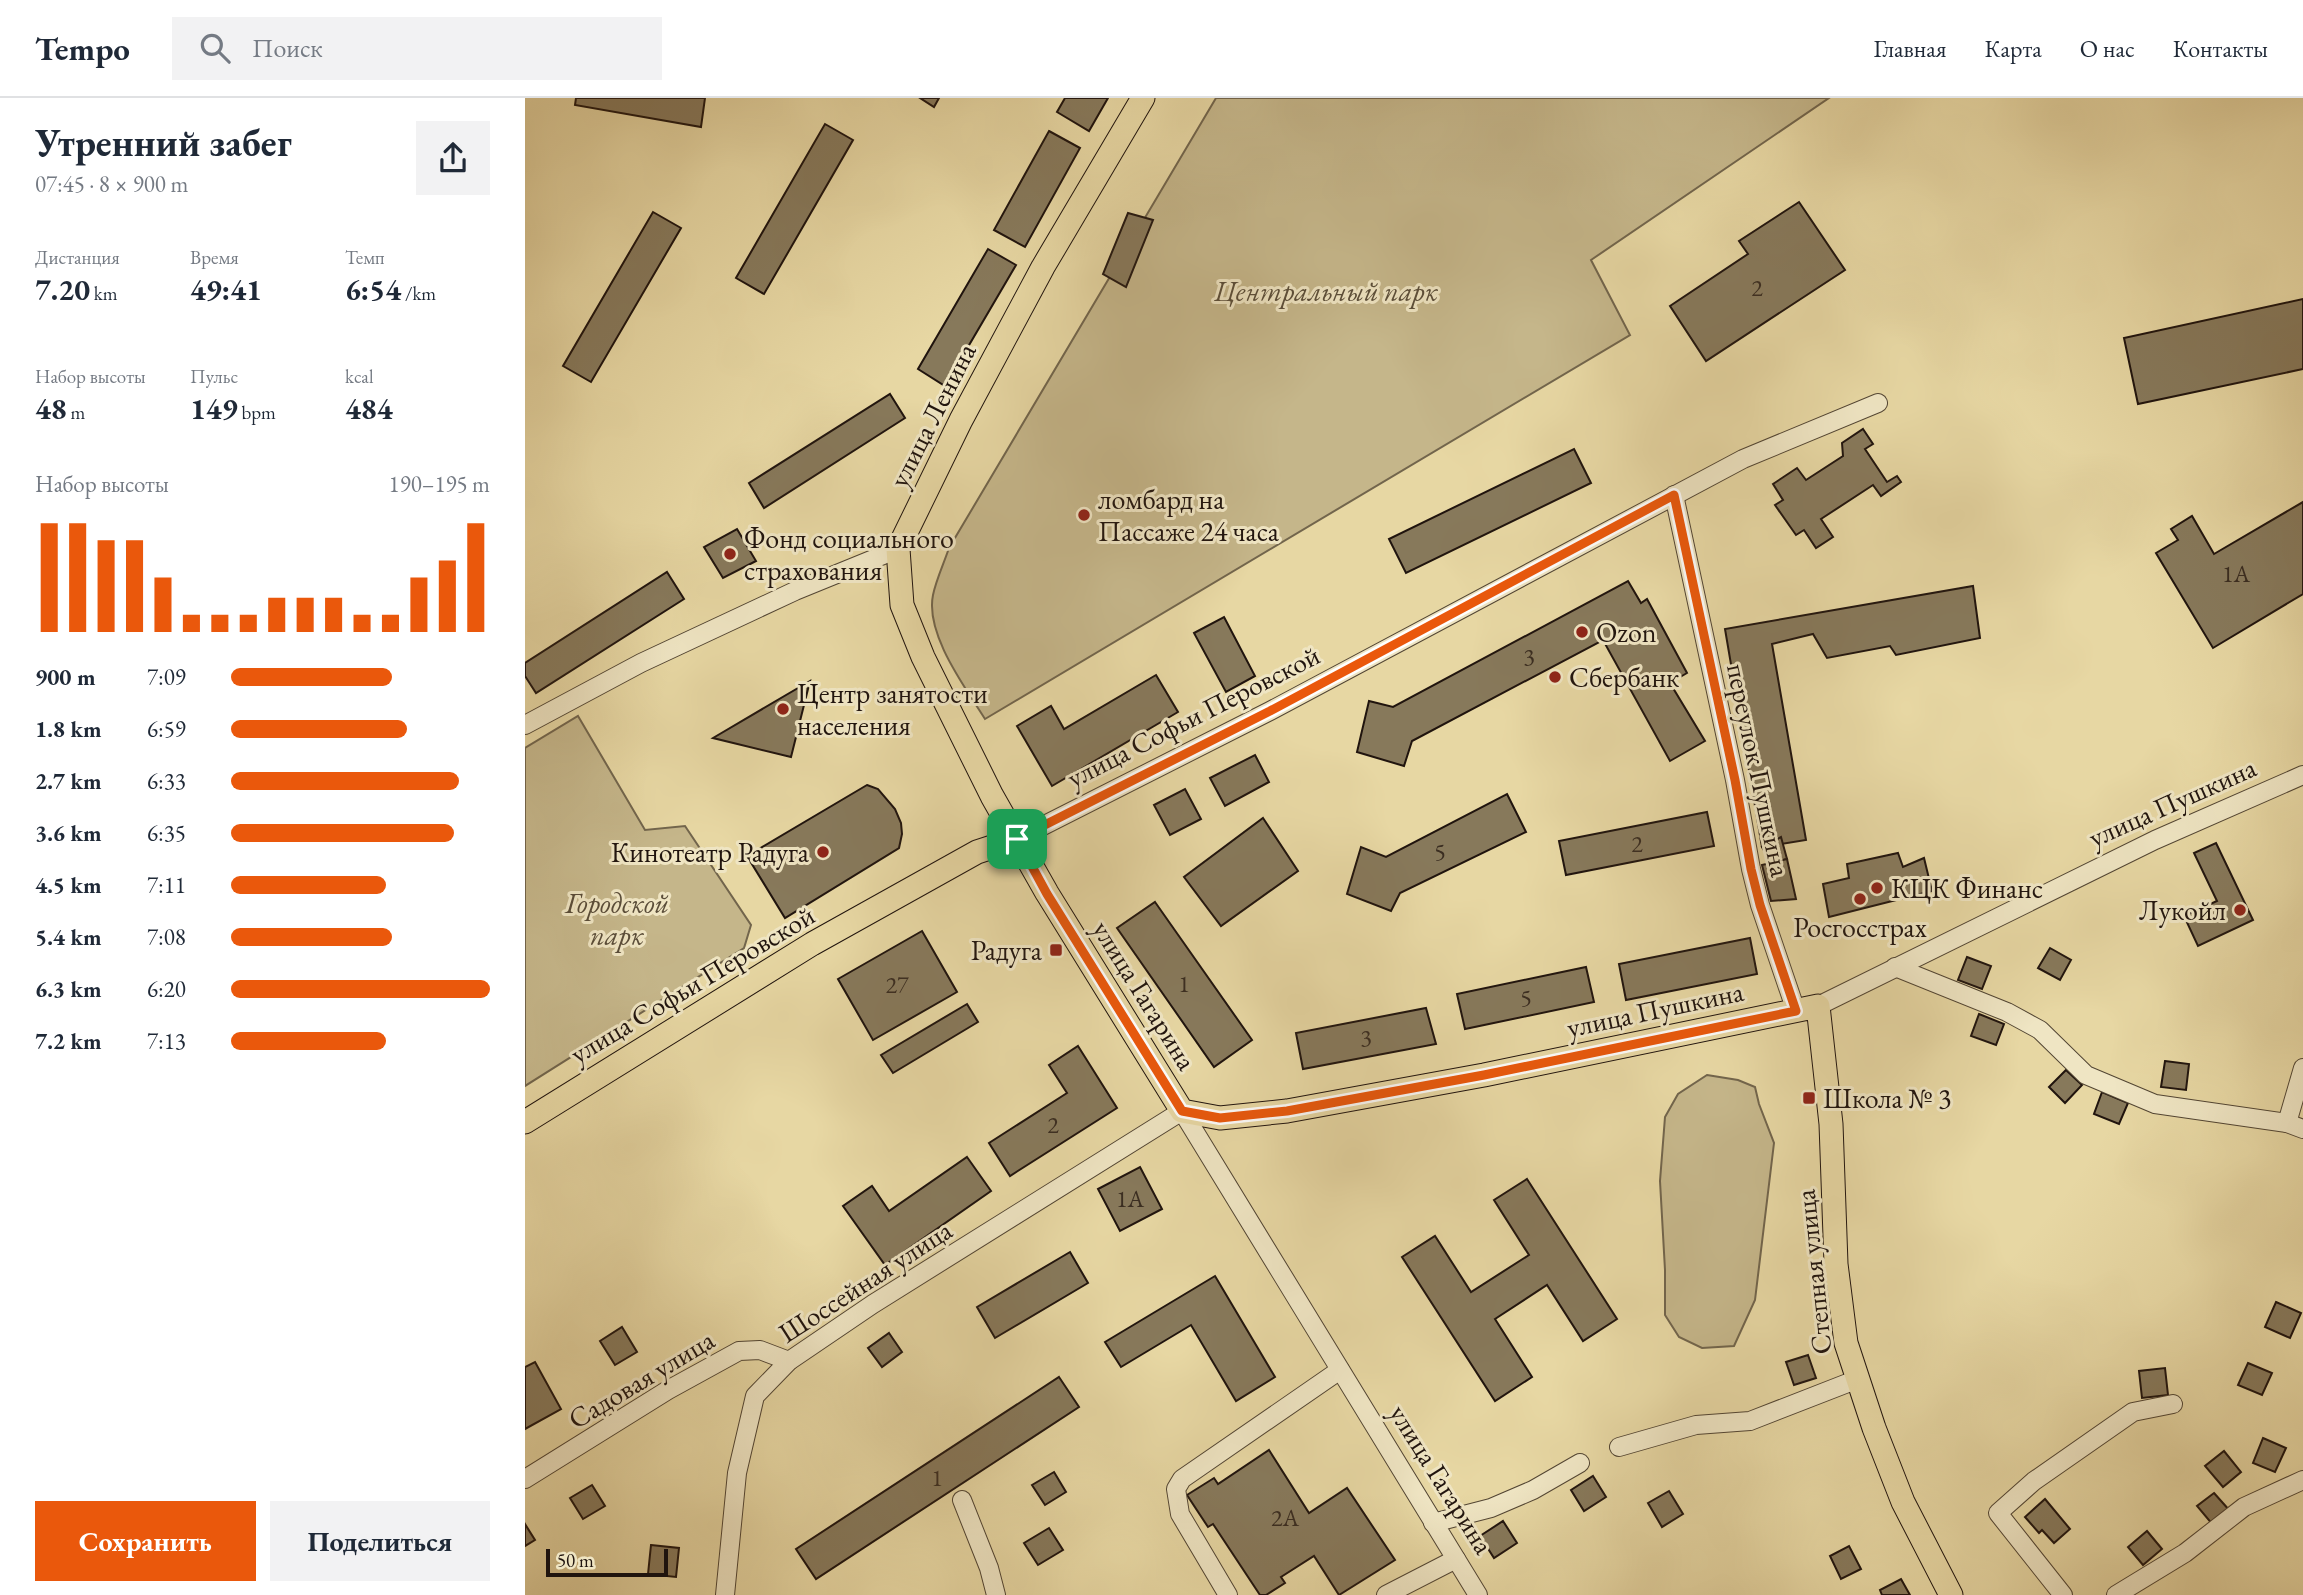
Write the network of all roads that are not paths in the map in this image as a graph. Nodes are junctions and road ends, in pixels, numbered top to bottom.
1 (1143, 98) edge
2 (1878, 403) dead end
3 (1674, 495) junction
4 (898, 549) junction
5 (525, 725) edge
6 (2303, 775) edge
7 (1017, 839) junction
8 (1895, 967) junction
9 (1807, 1009) junction
10 (2303, 1068) edge
11 (1182, 1111) junction
12 (525, 1122) edge
13 (2295, 1126) edge
14 (789, 1361) junction
15 (1341, 1370) junction
16 (1858, 1379) junction
17 (2173, 1404) dead end
18 (1619, 1447) dead end
19 (1580, 1463) dead end
20 (525, 1479) edge
21 (2303, 1480) edge
22 (962, 1500) dead end
23 (1433, 1522) junction
24 (1456, 1559) junction
25 (725, 1595) edge
26 (996, 1595) edge
27 (1228, 1595) edge
28 (1386, 1595) edge
29 (1478, 1595) edge
30 (1951, 1595) edge
31 (2063, 1595) edge
32 (2116, 1595) edge

1 - 4 main road, улица Ленина
2 - 3 street, улица Софьи Перовской
3 - 7 street, улица Софьи Перовской
3 - 9 street, переулок Пушкина
4 - 5 street
4 - 7 main road, улица Гагарина
6 - 8 street, улица Пушкина
7 - 11 main road, улица Гагарина
7 - 12 main road, улица Софьи Перовской
8 - 9 street, улица Пушкина
8 - 13 street
9 - 11 main road, улица Пушкина
9 - 16 main road, Степная улица
10 - 13 street
11 - 14 street, Шоссейная улица
11 - 15 street, улица Гагарина
14 - 20 street, Садовая улица
14 - 25 street, Шоссейная улица
15 - 23 street, улица Гагарина
15 - 27 street
16 - 18 street
16 - 30 main road, Степная улица
17 - 31 street
19 - 23 street
21 - 32 street
22 - 26 street
23 - 24 street, улица Гагарина
24 - 28 street
24 - 29 street, улица Гагарина

